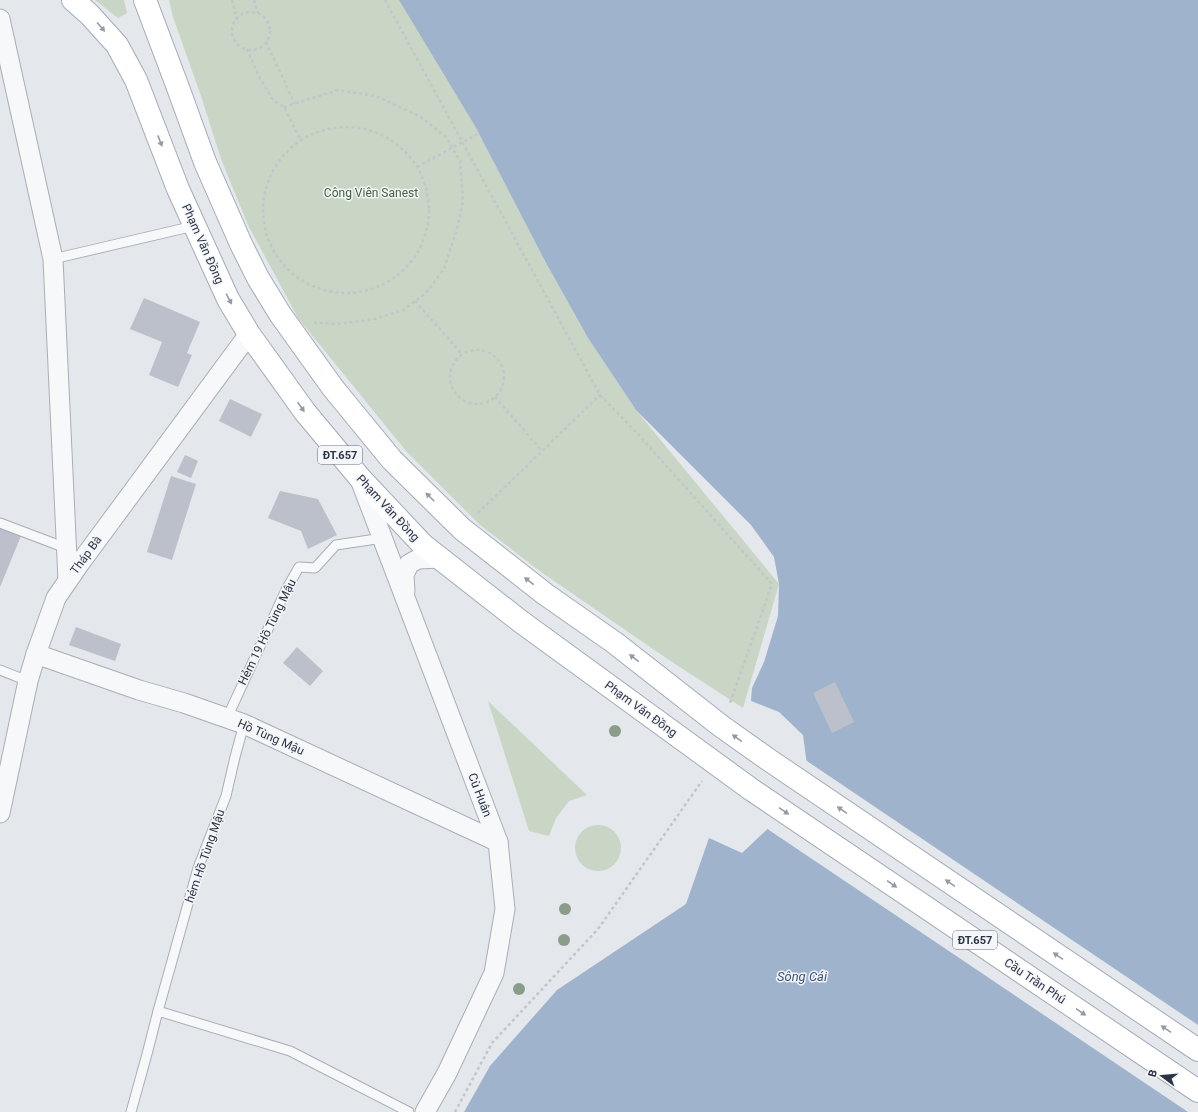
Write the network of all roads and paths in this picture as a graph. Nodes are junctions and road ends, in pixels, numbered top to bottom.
1 (73, 0) edge
2 (145, 0) edge
3 (154, 0) edge
4 (232, 0) edge
5 (254, 0) edge
6 (385, 0) edge
7 (258, 14) junction
8 (0, 19) edge
9 (237, 20) junction
10 (266, 42) junction
11 (247, 49) junction
12 (177, 85) junction
13 (295, 104) junction
14 (284, 107) junction
15 (479, 133) dead end
16 (301, 141) junction
17 (463, 142) junction
18 (452, 148) junction
19 (417, 167) junction
20 (195, 226) junction
21 (54, 259) junction
22 (415, 301) junction
23 (284, 320) junction
24 (249, 334) junction
25 (462, 354) junction
26 (600, 395) junction
27 (495, 397) junction
28 (542, 451) junction
29 (360, 478) junction
30 (0, 523) edge
31 (462, 529) junction
32 (383, 538) junction
33 (66, 548) junction
34 (440, 558) junction
35 (68, 580) junction
36 (405, 597) junction
37 (36, 654) junction
38 (0, 670) edge
39 (28, 681) junction
40 (235, 721) junction
41 (721, 726) junction
42 (700, 783) dead end
43 (752, 790) joint
44 (0, 813) edge
45 (498, 842) junction
46 (158, 1010) junction
47 (1198, 1050) edge
48 (1198, 1091) edge
49 (131, 1112) edge
50 (409, 1112) edge
51 (425, 1112) edge
52 (455, 1112) edge

1 -> 20 main road, Phạm Văn Đồng / ĐT.657
2 - 12 main road, ĐT.657
3 - 12 main road
4 - 9 path
5 - 7 path
6 - 17 path
7 - 9 path
7 - 10 path
8 - 21 street
9 - 11 path
10 - 11 path
10 - 13 path
11 - 14 path
12 - 23 main road, ĐT.657
13 - 14 path
13 - 18 path
14 - 16 path
15 - 17 path
16 - 19 path
16 - 19 path
17 - 18 path
17 - 26 path
18 - 19 path
18 - 22 path
20 - 21 lane
20 -> 24 main road, Phạm Văn Đồng / ĐT.657
21 - 33 street
22 - 23 path
22 - 25 path
31 -> 23 main road, ĐT.657
24 -> 29 main road, Phạm Văn Đồng / ĐT.657
24 - 35 street, Tháp Bà
25 - 27 path
25 - 27 path
26 - 28 path
26 - 41 path
27 - 28 path
28 - 31 path
29 - 32 street, Cù Huân
29 - 34 main road, Phạm Văn Đồng / ĐT.657
30 - 33 lane
41 -> 31 main road, ĐT.657
32 - 36 street, Cù Huân
32 - 40 lane, Hẻm 19 Hồ Tùng Mậu
33 - 35 street
34 - 36 street
34 - 43 main road, Phạm Văn Đồng / ĐT.657
35 - 37 street, Tháp Bà
36 - 45 street, Cù Huân
37 - 39 street, Tháp Bà
37 - 40 street, Hồ Tùng Mậu
38 - 39 lane
39 - 44 street, Tháp Bà
40 - 45 street, Hồ Tùng Mậu
40 - 46 lane, hẻm Hồ Tùng Mậu
47 -> 41 main road, ĐT.657
42 - 52 path
43 -> 48 main road, Cầu Trần Phú / ĐT.657
45 - 51 street, Cù Huân
46 - 49 lane, hẻm Hồ Tùng Mậu
46 - 50 lane

